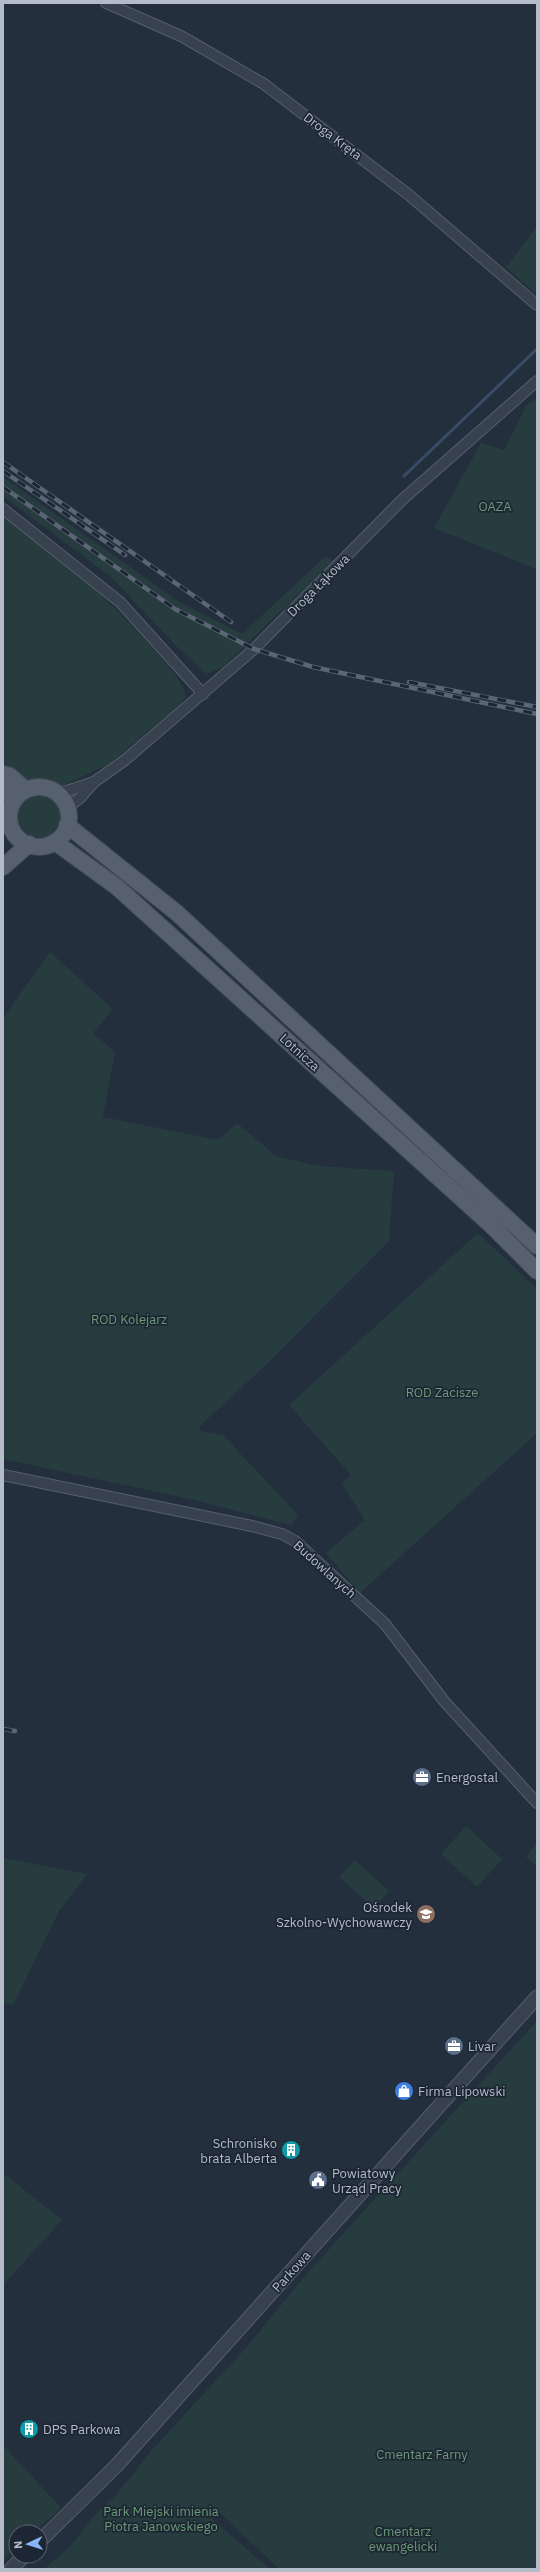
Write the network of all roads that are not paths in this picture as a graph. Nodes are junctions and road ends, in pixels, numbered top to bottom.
1 (106, 3) edge
2 (537, 305) edge
3 (537, 382) edge
4 (3, 509) edge
5 (203, 694) junction
6 (3, 774) edge
7 (94, 782) junction
8 (3, 787) edge
9 (21, 794) junction
10 (58, 794) junction
11 (67, 808) junction
12 (67, 825) junction
13 (15, 834) junction
14 (55, 842) junction
15 (28, 844) junction
16 (3, 858) edge
17 (3, 867) edge
18 (537, 1246) edge
19 (537, 1271) edge
20 (3, 1476) edge
21 (537, 1803) edge
22 (537, 1997) edge
23 (48, 2533) edge

1 - 2 street, Droga Kręta
3 - 5 street, Droga Łąkowa
4 - 5 street
5 - 7 street, Droga Łąkowa
6 - 9 main road
7 - 10 street, Droga Łąkowa
7 - 11 street, Droga Łąkowa
8 - 9 main road
9 - 10 main road
9 - 13 main road
10 - 11 main road
11 - 12 main road
12 - 14 main road
12 - 18 main road, Lotnicza
13 - 15 main road
13 - 16 main road
14 - 15 main road
14 - 19 main road, Lotnicza
15 - 17 main road
20 - 21 street, Budowlanych
22 - 23 street, Parkowa

